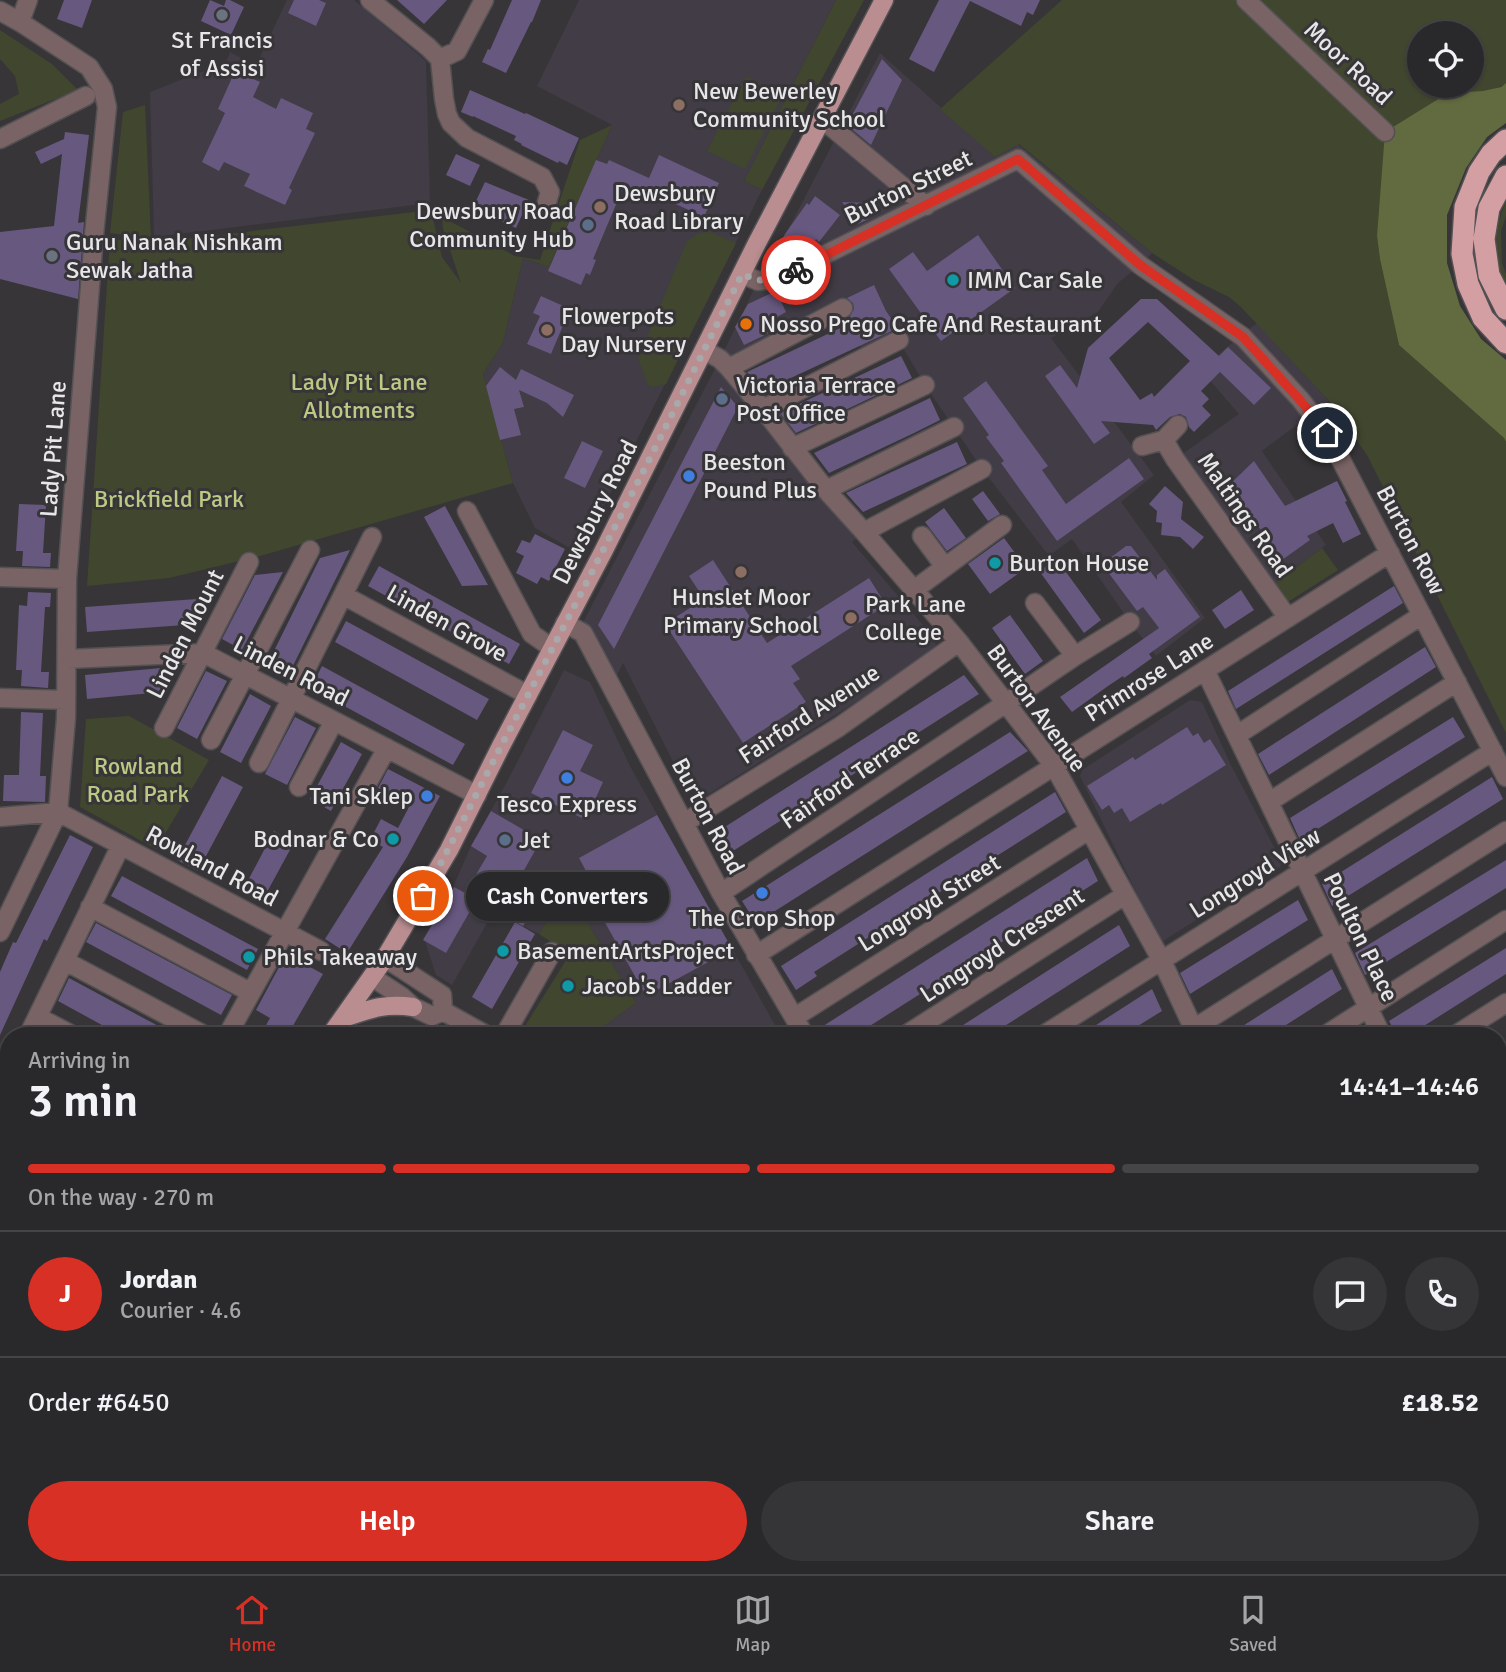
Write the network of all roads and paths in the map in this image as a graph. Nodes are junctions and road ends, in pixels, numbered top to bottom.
1 (28, 0) edge
2 (370, 0) edge
3 (484, 0) edge
4 (884, 0) edge
5 (1246, 0) edge
6 (0, 11) edge
7 (20, 22) junction
8 (440, 59) junction
9 (86, 96) dead end
10 (822, 119) junction
11 (1385, 132) dead end
12 (0, 139) edge
13 (1506, 140) edge
14 (1018, 159) joint
15 (1506, 176) edge
16 (547, 202) dead end
17 (926, 206) junction
18 (742, 274) junction
19 (843, 308) dead end
20 (1506, 309) edge
21 (899, 341) dead end
22 (1506, 342) edge
23 (704, 350) junction
24 (729, 368) junction
25 (925, 385) dead end
26 (763, 409) junction
27 (1178, 425) dead end
28 (954, 427) dead end
29 (1164, 440) junction
30 (1142, 446) dead end
31 (792, 448) junction
32 (982, 469) dead end
33 (825, 491) junction
34 (467, 511) dead end
35 (1002, 525) dead end
36 (864, 532) junction
37 (922, 536) dead end
38 (372, 537) dead end
39 (310, 550) dead end
40 (1390, 553) junction
41 (249, 562) dead end
42 (945, 567) junction
43 (0, 577) edge
44 (67, 579) junction
45 (914, 590) junction
46 (343, 595) junction
47 (1035, 603) dead end
48 (1422, 615) junction
49 (1288, 618) junction
50 (1130, 622) dead end
51 (565, 623) junction
52 (959, 642) junction
53 (552, 648) junction
54 (203, 653) junction
55 (1075, 656) junction
56 (68, 659) junction
57 (1205, 670) junction
58 (245, 674) junction
59 (1457, 682) junction
60 (528, 695) junction
61 (0, 698) edge
62 (291, 698) junction
63 (66, 701) junction
64 (1006, 703) junction
65 (334, 721) junction
66 (164, 728) dead end
67 (1237, 735) junction
68 (211, 740) dead end
69 (387, 748) junction
70 (1493, 751) junction
71 (259, 763) dead end
72 (1054, 766) junction
73 (1506, 777) edge
74 (299, 787) dead end
75 (477, 795) junction
76 (1269, 802) junction
77 (58, 811) junction
78 (0, 817) edge
79 (684, 823) junction
80 (1089, 830) junction
81 (1506, 831) edge
82 (121, 845) junction
83 (1303, 872) junction
84 (721, 893) junction
85 (1125, 895) junction
86 (90, 907) junction
87 (1506, 920) edge
88 (0, 932) edge
89 (285, 932) junction
90 (1335, 939) junction
91 (321, 951) dead end
92 (552, 952) dead end
93 (756, 955) junction
94 (385, 958) junction
95 (65, 961) junction
96 (1162, 961) junction
97 (372, 976) junction
98 (250, 992) junction
99 (1506, 1003) edge
100 (413, 1007) junction
101 (1368, 1008) junction
102 (443, 1011) junction
103 (38, 1017) junction
104 (795, 1017) junction
105 (344, 1018) junction
106 (33, 1027) edge
107 (57, 1027) edge
108 (189, 1027) edge
109 (232, 1027) edge
110 (337, 1027) edge
111 (472, 1027) edge
112 (509, 1027) edge
113 (800, 1027) edge
114 (919, 1027) edge
115 (1056, 1027) edge
116 (1188, 1027) edge
117 (1202, 1027) edge
118 (1338, 1027) edge
119 (1378, 1027) edge
120 (1468, 1027) edge

1 - 7 street
2 - 8 street
3 - 8 street
4 - 10 main road, Dewsbury Road
5 - 11 street, Moor Road
6 - 7 street, Lady Pit Lane
7 - 44 street, Lady Pit Lane
8 - 16 street
9 - 12 street
10 - 17 street
10 - 18 main road, Dewsbury Road
13 - 22 highway
14 - 17 street, Burton Street
14 - 40 street, Burton Row
15 - 20 highway
17 - 18 street, Burton Street
18 - 23 main road, Dewsbury Road
19 - 24 street
21 - 26 street
23 - 24 street, Burton Avenue
23 - 51 main road, Dewsbury Road
24 - 26 street, Burton Avenue
25 - 31 street
26 - 31 street, Burton Avenue
27 - 29 street
28 - 33 street
29 - 30 street
29 - 49 street, Maltings Road
31 - 33 street, Burton Avenue
32 - 36 street
33 - 36 street, Burton Avenue
34 - 53 street
35 - 42 street
36 - 45 street, Burton Avenue
37 - 42 street
38 - 46 street
39 - 58 street
40 - 48 street, Burton Row
40 - 49 street, Primrose Lane
41 - 54 street, Linden Mount
42 - 45 street
43 - 44 street
44 - 56 street, Lady Pit Lane
45 - 52 street, Burton Avenue
46 - 60 street, Linden Grove
46 - 62 street
47 - 55 street
48 - 59 street, Burton Row
48 - 67 street
49 - 57 street, Primrose Lane
50 - 55 street, Fairford Terrace
51 - 53 main road, Dewsbury Road
51 - 79 street, Burton Road
52 - 64 street, Burton Avenue
52 - 79 street, Fairford Avenue
53 - 60 main road, Dewsbury Road
54 - 56 street, Linden Road
54 - 58 street, Linden Road
54 - 66 street, Linden Mount
55 - 64 street, Fairford Terrace
56 - 63 street, Lady Pit Lane
57 - 67 street, Poulton Place
57 - 72 street, Primrose Lane
58 - 62 street, Linden Road
58 - 68 street
59 - 70 street, Burton Row
59 - 76 street
60 - 75 main road, Dewsbury Road
61 - 63 street
62 - 65 street, Linden Road
62 - 71 street
63 - 77 street, Lady Pit Lane
64 - 72 street, Burton Avenue
64 - 84 street, Fairford Terrace
65 - 69 street, Linden Road
65 - 74 street
67 - 76 street, Poulton Place
69 - 75 street, Linden Road
69 - 89 street
70 - 73 street, Burton Row
70 - 83 street, Longroyd View
72 - 80 street, Burton Avenue
72 - 93 street, Primrose Lane
75 - 94 main road, Dewsbury Road
76 - 83 street, Poulton Place
77 - 78 street
77 - 82 street, Rowland Road
77 - 88 street, Lady Pit Lane
79 - 84 street, Burton Road
80 - 85 street, Burton Avenue
80 - 104 street, Longroyd Street
81 - 90 street
82 - 86 street
82 - 89 street, Rowland Road
83 - 90 street, Poulton Place
83 - 96 street, Longroyd View
84 - 93 street, Burton Road
85 - 96 street, Burton Avenue
85 - 114 street, Longroyd Crescent
86 - 95 street
86 - 98 street
87 - 101 street
89 - 91 street, Rowland Road
89 - 98 street
90 - 101 street, Poulton Place
90 - 117 street
92 - 112 street
93 - 104 street, Burton Road
94 - 97 main road, Dewsbury Road
94 - 102 street
95 - 103 street
95 - 108 street
96 - 115 street, Longroyd View
96 - 116 street, Burton Avenue
97 - 100 street
97 - 105 main road, Dewsbury Road
98 - 109 street
99 - 120 street
100 - 102 street
100 - 105 main road
101 - 118 street
101 - 119 street, Poulton Place
102 - 111 street
103 - 106 street
103 - 107 street
104 - 113 street, Burton Road
105 - 110 main road, Dewsbury Road

